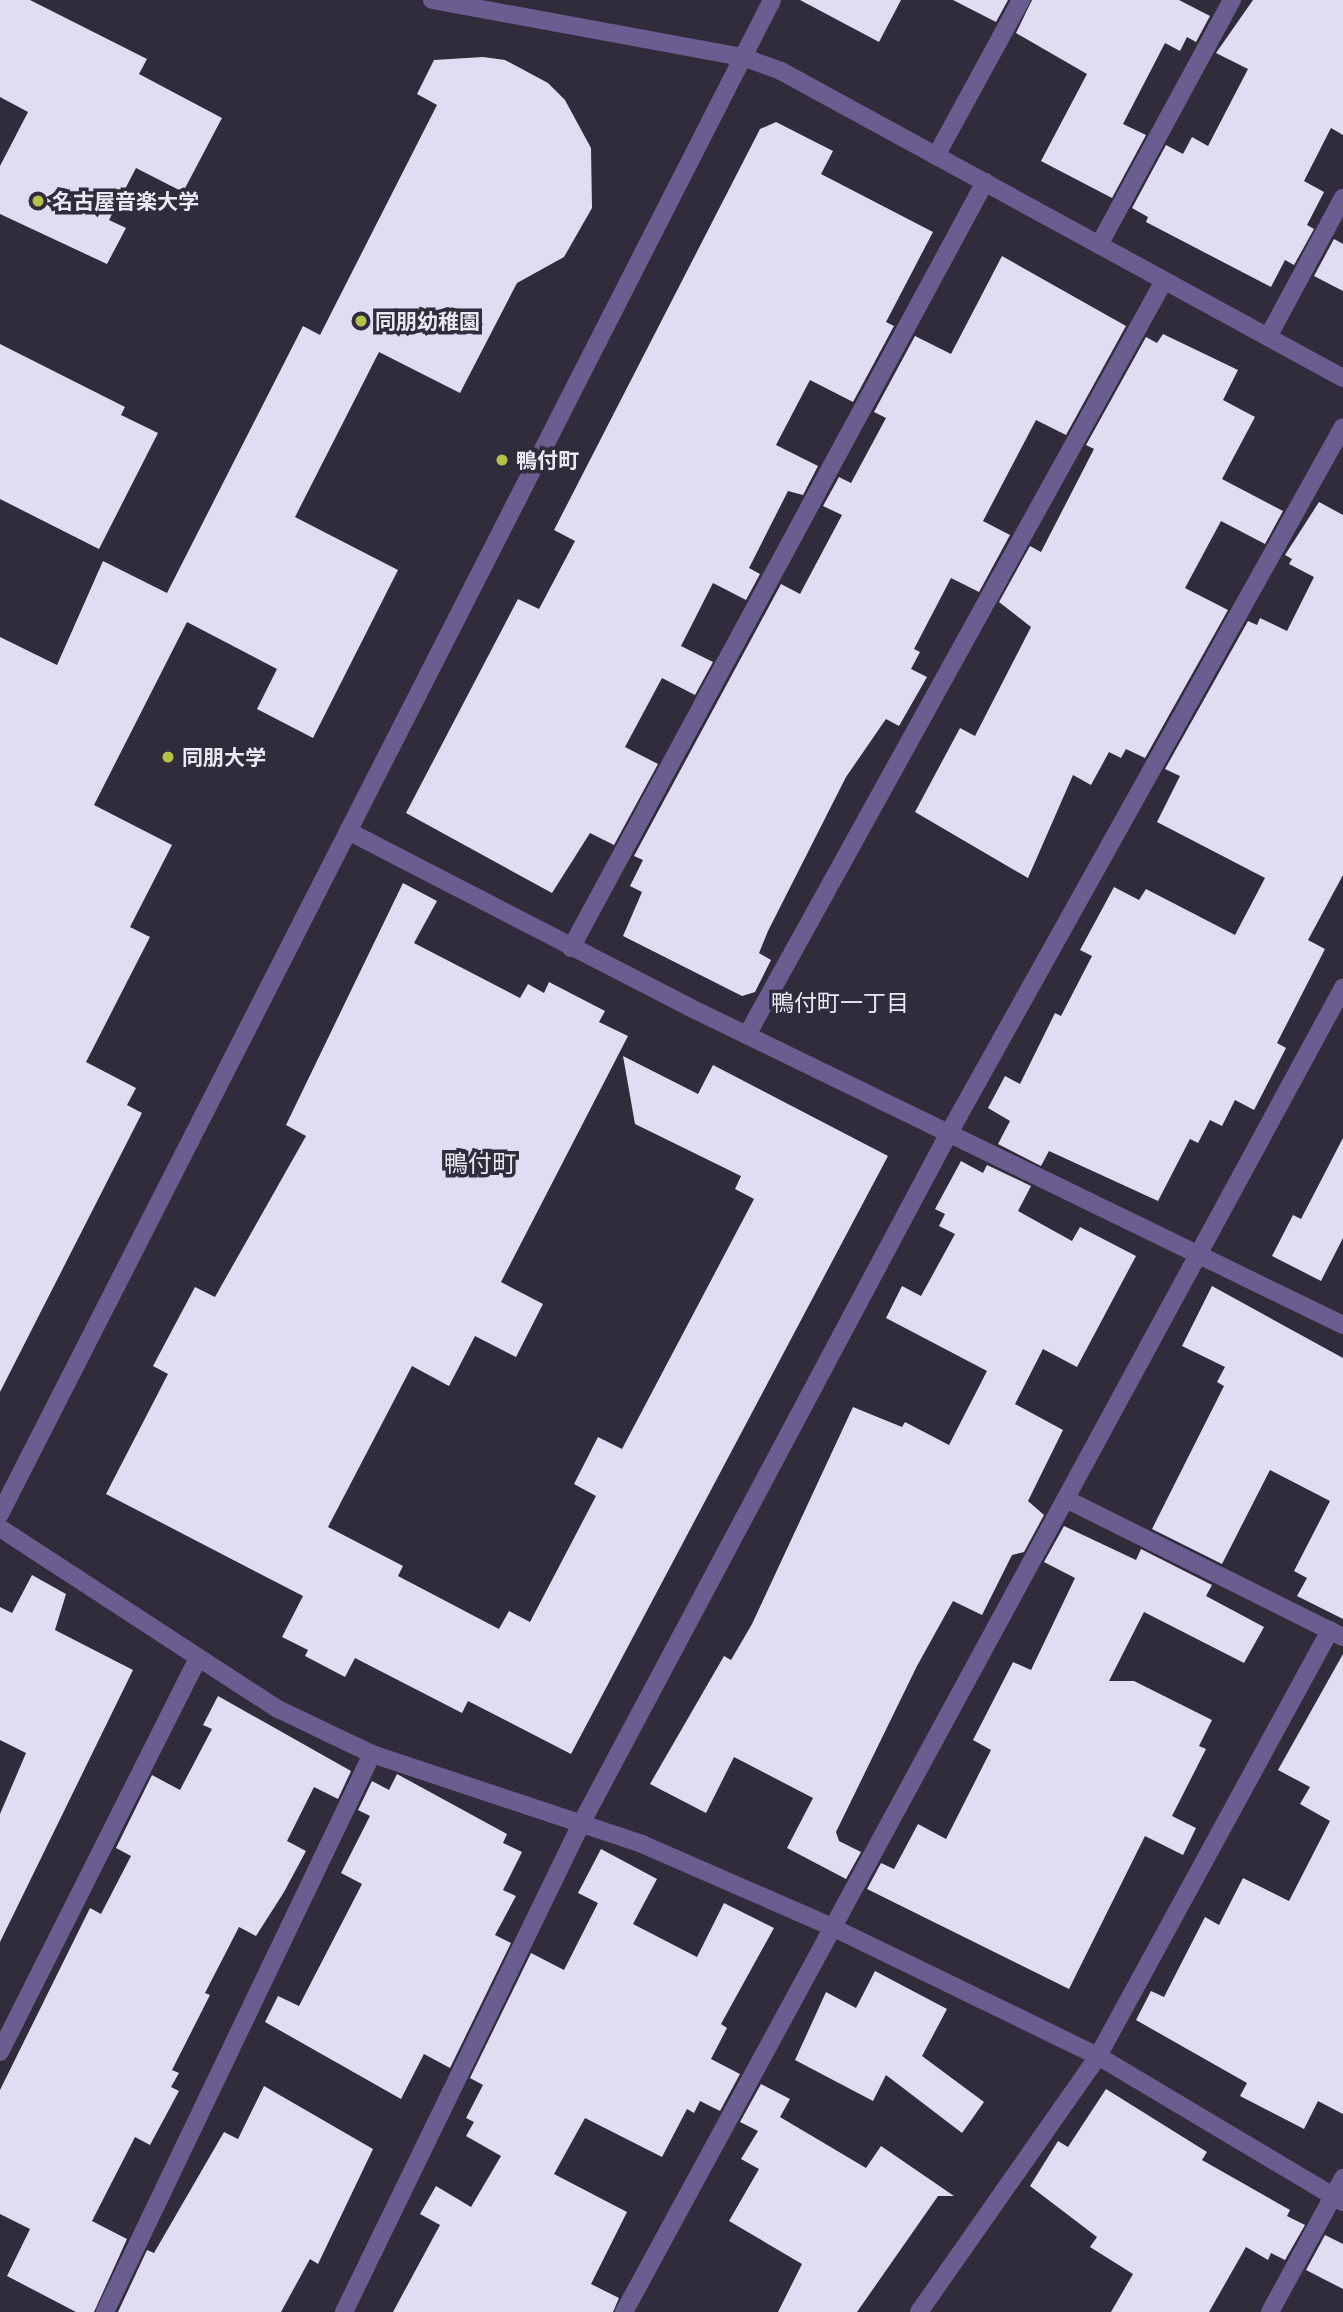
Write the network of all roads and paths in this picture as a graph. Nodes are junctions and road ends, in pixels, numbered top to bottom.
1 (432, 0) edge
2 (772, 0) edge
3 (1021, 0) edge
4 (1233, 0) edge
5 (511, 7) edge
6 (743, 57) junction
7 (936, 156) junction
8 (985, 182) junction
9 (1343, 198) edge
10 (1099, 244) junction
11 (1164, 281) junction
12 (1268, 337) junction
13 (1343, 378) edge
14 (1343, 427) edge
15 (348, 831) junction
16 (570, 947) junction
17 (1343, 988) edge
18 (747, 1035) junction
19 (949, 1133) junction
20 (1199, 1255) junction
21 (1343, 1325) edge
22 (1066, 1499) junction
23 (0, 1514) edge
24 (0, 1528) edge
25 (1336, 1633) edge
26 (198, 1659) junction
27 (372, 1754) junction
28 (582, 1822) junction
29 (834, 1928) junction
30 (0, 2052) edge
31 (1098, 2056) junction
32 (1343, 2178) edge
33 (1338, 2199) edge
34 (105, 2312) edge
35 (344, 2312) edge
36 (624, 2312) edge
37 (919, 2312) edge
38 (1270, 2312) edge

1 - 5 street
2 - 6 street
3 - 7 street
4 - 10 street
5 - 6 street
6 - 7 street
6 - 15 street
7 - 8 street
8 - 10 street
8 - 16 street
9 - 12 street
10 - 11 street
11 - 12 street
11 - 18 street
12 - 13 street
14 - 19 street
15 - 16 street
15 - 23 street
16 - 18 street
17 - 20 street
18 - 19 street
19 - 20 street
19 - 28 street
20 - 21 street
20 - 22 street
22 - 25 street
22 - 29 street
24 - 26 street
25 - 31 street
26 - 27 street
26 - 30 street
27 - 28 street
27 - 34 street
28 - 29 street
28 - 35 street
29 - 31 street
29 - 36 street
31 - 33 street
31 - 37 street
32 - 33 street
33 - 38 street

